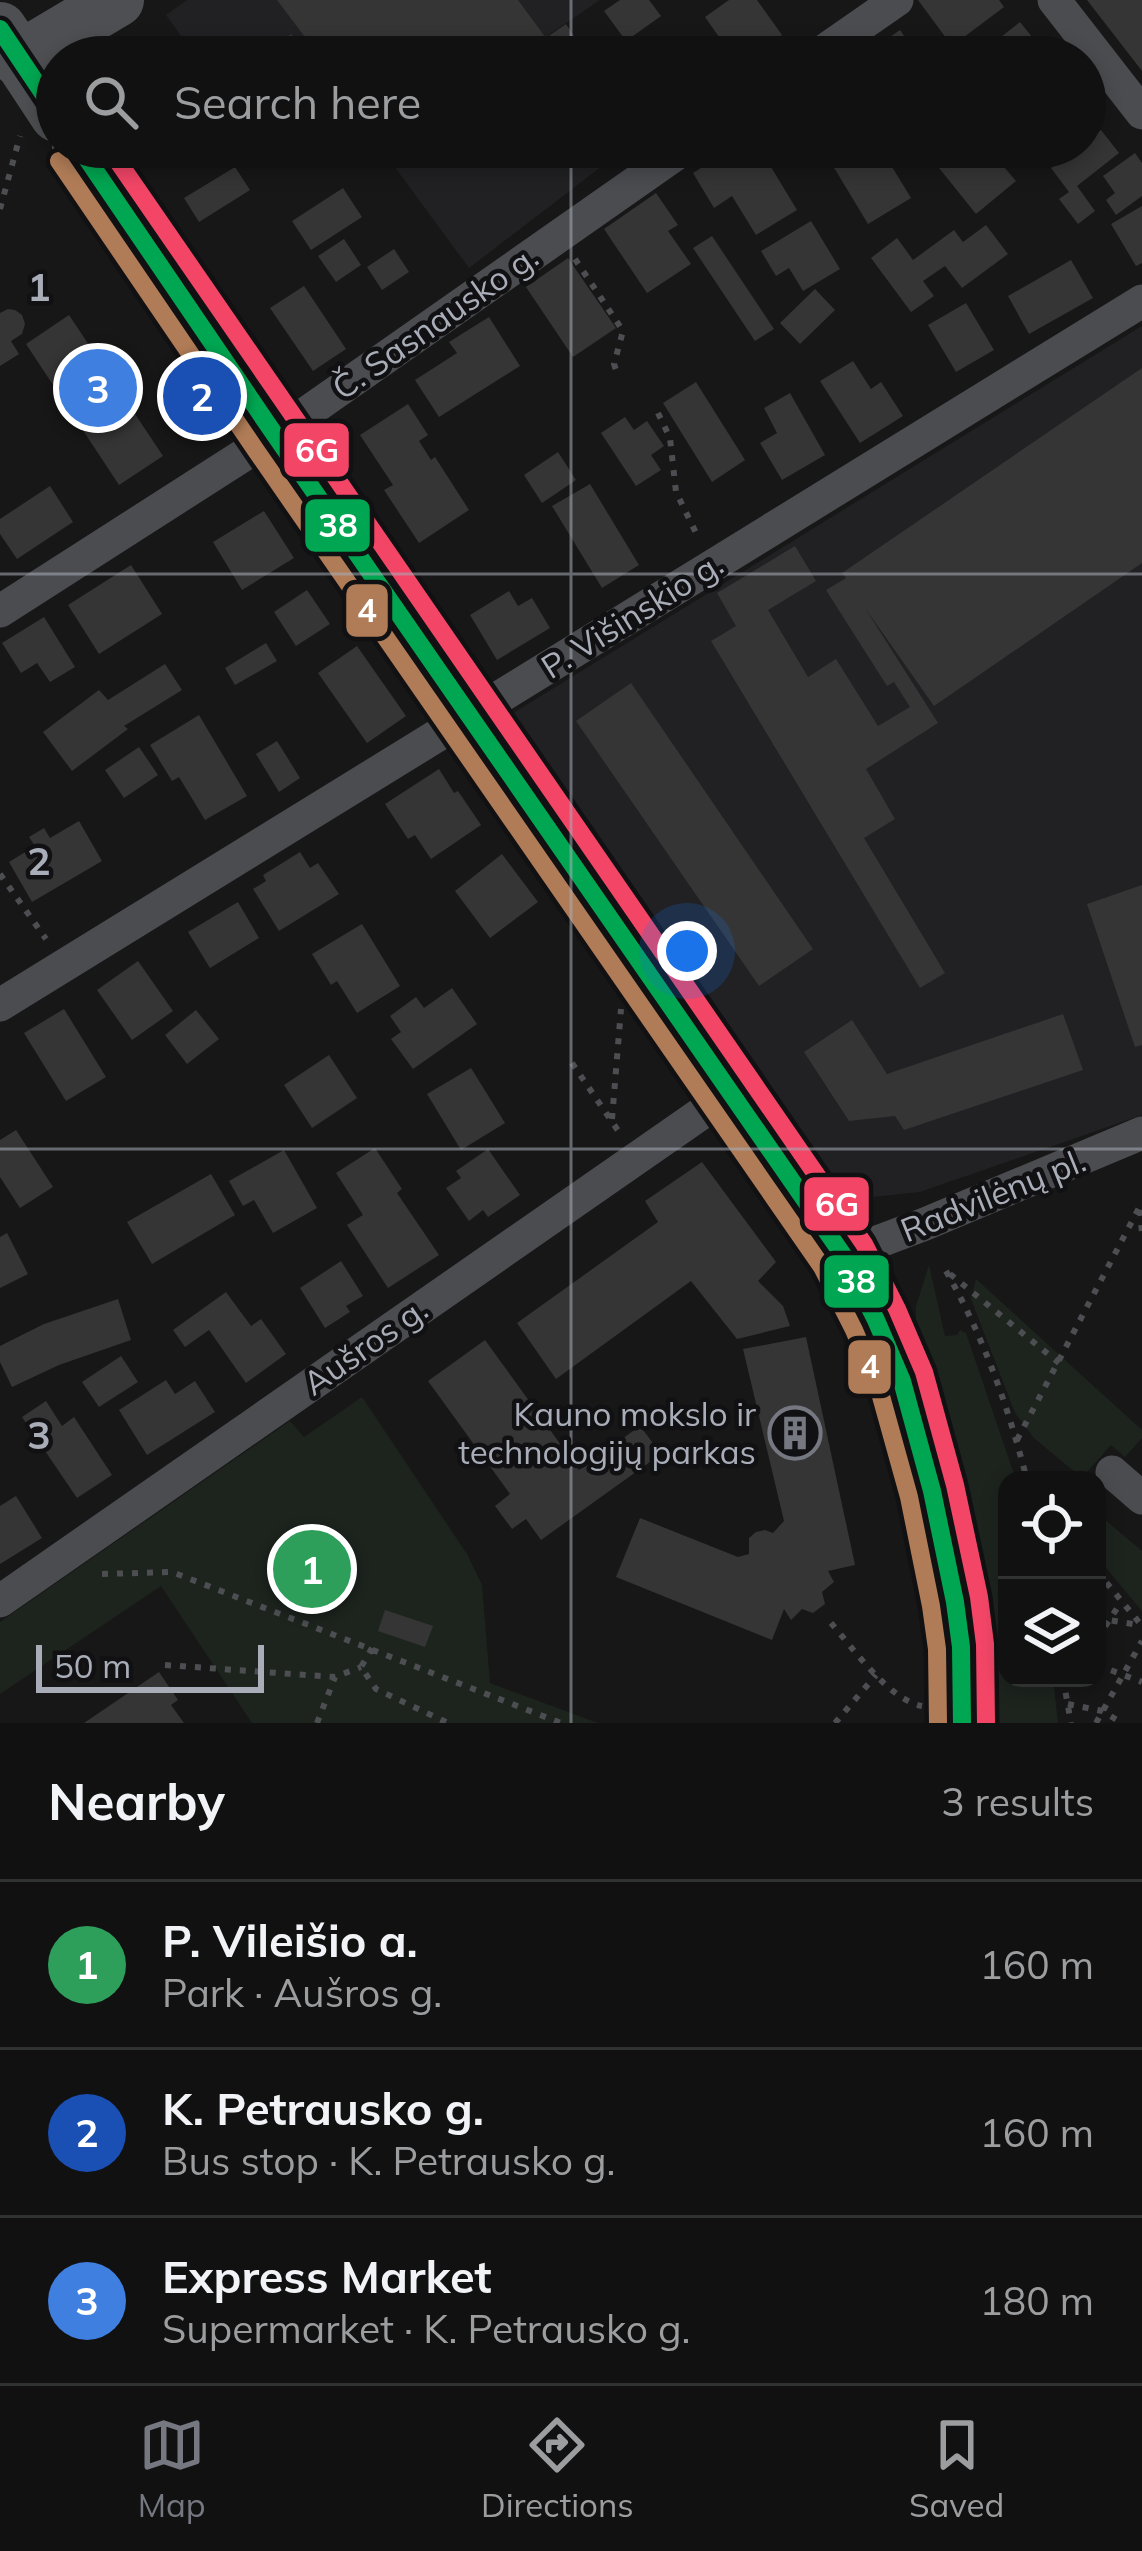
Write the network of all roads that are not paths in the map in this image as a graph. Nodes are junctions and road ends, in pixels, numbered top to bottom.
1 (117, 0) edge
2 (897, 0) edge
3 (1054, 0) edge
4 (845, 36) edge
5 (1082, 36) edge
6 (9, 44) edge
7 (1106, 67) edge
8 (1142, 113) edge
9 (36, 117) edge
10 (93, 168) edge
11 (656, 168) edge
12 (1142, 301) edge
13 (274, 435) junction
14 (0, 611) edge
15 (471, 715) junction
16 (0, 1006) edge
17 (732, 1092) junction
18 (1142, 1133) edge
19 (843, 1255) junction
20 (1112, 1472) dead end
21 (1142, 1498) edge
22 (0, 1601) edge
23 (942, 1714) edge

1 - 6 main road
2 - 4 street
3 - 5 street
6 - 9 main road
7 - 8 street
10 - 13 main road
11 - 13 street, Č. Sasnausko g.
12 - 15 street, P. Višinskio g.
13 - 14 street, Č. Sasnausko g.
13 - 15 main road
15 - 16 street, P. Višinskio g.
15 - 17 main road
17 - 19 main road
17 - 22 street, Aušros g.
18 - 19 street, Radvilėnų pl.
19 - 23 main road
20 - 21 street

